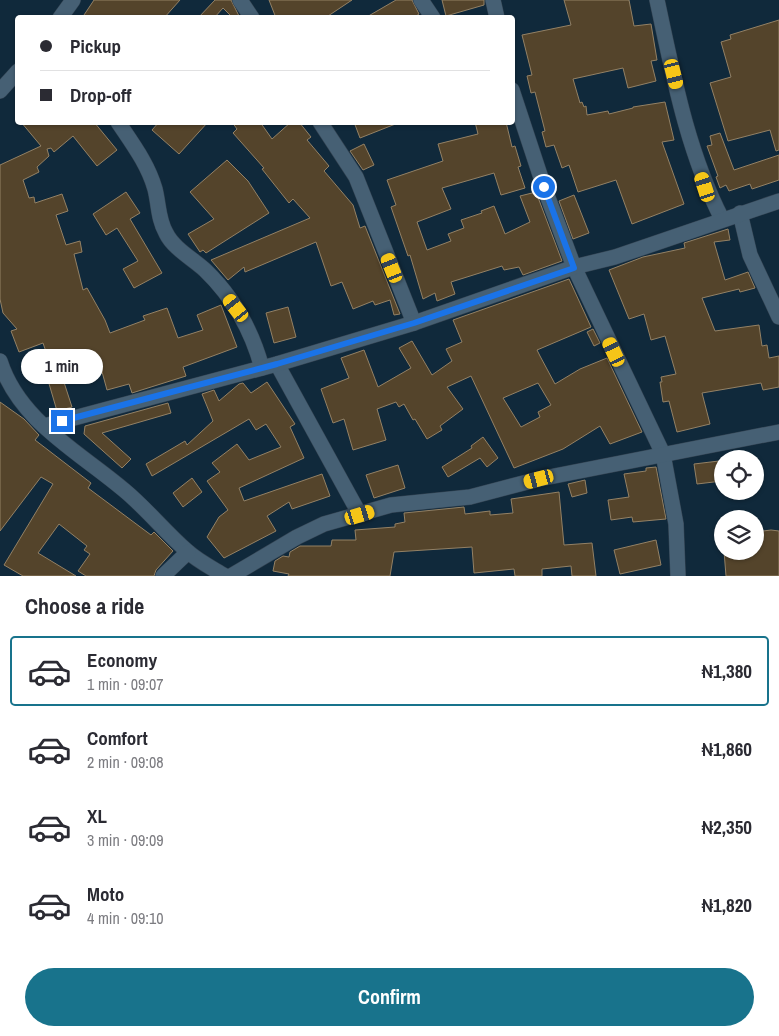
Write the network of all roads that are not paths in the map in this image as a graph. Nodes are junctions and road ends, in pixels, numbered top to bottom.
1 (73, 0) edge
2 (240, 0) edge
3 (421, 0) edge
4 (494, 0) edge
5 (657, 0) edge
6 (62, 15) edge
7 (250, 15) edge
8 (431, 15) edge
9 (496, 15) edge
10 (15, 74) edge
11 (0, 91) edge
12 (515, 99) edge
13 (120, 125) edge
14 (322, 125) edge
15 (779, 202) edge
16 (740, 213) junction
17 (722, 219) junction
18 (574, 268) junction
19 (779, 317) edge
20 (414, 323) junction
21 (277, 364) junction
22 (262, 368) junction
23 (2, 370) edge
24 (44, 426) junction
25 (779, 432) edge
26 (663, 454) junction
27 (360, 515) junction
28 (188, 552) junction
29 (163, 576) edge
30 (225, 576) edge
31 (231, 576) edge
32 (678, 576) edge

1 - 6 street
2 - 7 street
3 - 8 street
4 - 9 street
5 - 17 street
10 - 11 street
12 - 18 street
13 - 22 street
14 - 20 street
15 - 16 street
16 - 17 street
16 - 19 street
17 - 18 street
18 - 20 street
18 - 26 street
20 - 21 street
21 - 22 street
21 - 27 street
22 - 24 street
23 - 24 street
24 - 28 street
25 - 26 street
26 - 27 street
26 - 32 street
27 - 31 street
28 - 29 street
28 - 30 street

